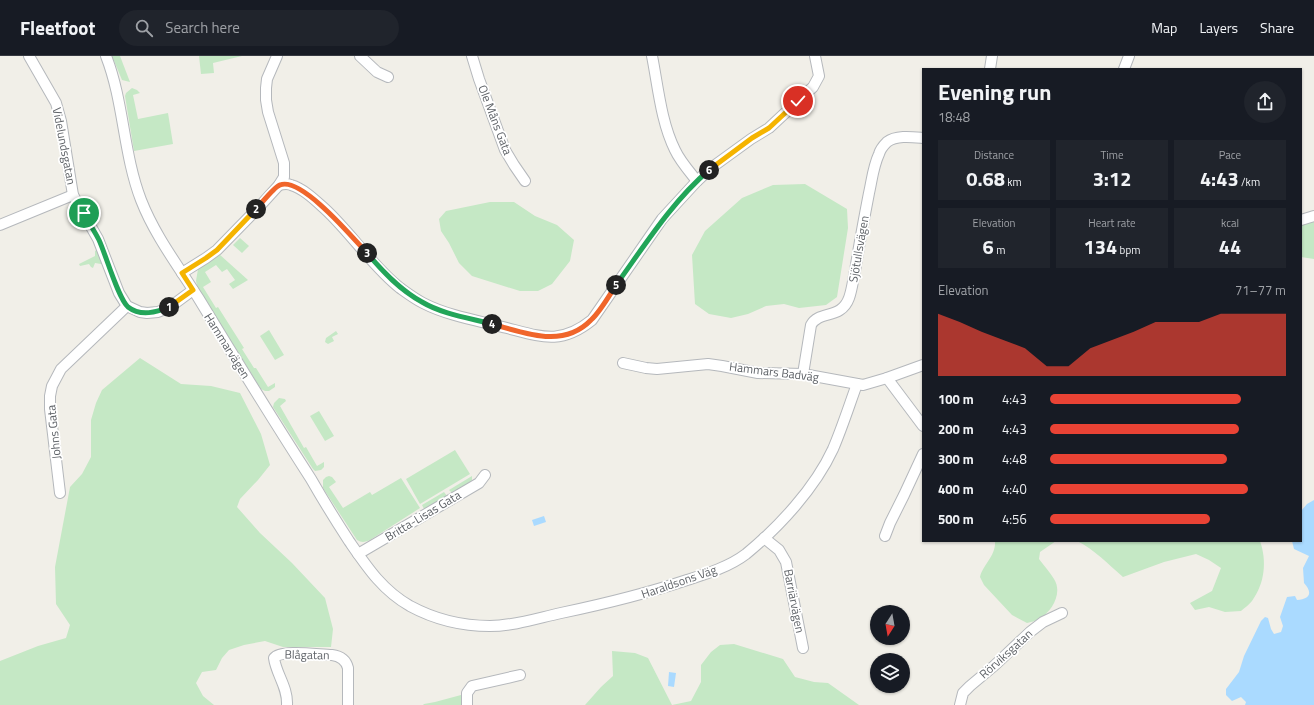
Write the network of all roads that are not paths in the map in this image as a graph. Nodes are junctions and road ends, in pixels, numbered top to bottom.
1 (29, 56) edge
2 (106, 56) edge
3 (277, 56) edge
4 (360, 56) edge
5 (472, 56) edge
6 (652, 56) edge
7 (815, 56) edge
8 (992, 56) edge
9 (1129, 56) edge
10 (990, 68) edge
11 (1124, 68) edge
12 (388, 77) dead end
13 (922, 138) edge
14 (525, 181) dead end
15 (697, 181) junction
16 (279, 185) junction
17 (73, 195) junction
18 (1314, 216) edge
19 (1302, 220) edge
20 (0, 225) edge
21 (182, 273) junction
22 (193, 290) junction
23 (128, 306) junction
24 (623, 363) dead end
25 (922, 365) edge
26 (803, 374) junction
27 (887, 378) junction
28 (856, 384) junction
29 (922, 425) edge
30 (922, 456) edge
31 (485, 475) dead end
32 (60, 494) dead end
33 (885, 536) dead end
34 (764, 538) junction
35 (358, 554) junction
36 (409, 605) joint
37 (1062, 613) dead end
38 (803, 648) dead end
39 (520, 675) dead end
40 (287, 705) edge
41 (348, 705) edge
42 (467, 705) edge
43 (960, 705) edge

1 - 17 street, Videlundsgatan
2 - 21 street, Hammarvägen
3 - 16 street
4 - 12 street
5 - 14 street, Ole Måns Gata
6 - 15 street
7 - 15 street
8 - 10 street
9 - 11 street
13 - 26 street, Sjötullsvägen
15 - 16 street
16 - 21 street
17 - 20 street, Videlundsgatan
17 - 23 street, Videlundsgatan
18 - 19 street
21 - 22 street, Hammarvägen
22 - 23 street
22 - 35 street, Hammarvägen
23 - 32 street, Johns Gata
24 - 26 street, Hammars Badväg
25 - 27 street, Hammars Badväg
26 - 28 street, Hammars Badväg
27 - 28 street, Hammars Badväg
27 - 29 street
28 - 34 street, Haraldsons Väg
30 - 33 street
31 - 35 street, Britta-Lisas Gata
34 - 36 street, Haraldsons Väg
34 - 38 street, Barriärvägen
35 - 36 street, Hammarvägen
37 - 43 street, Rörviksgatan
39 - 42 street
40 - 41 street, Blågatan

